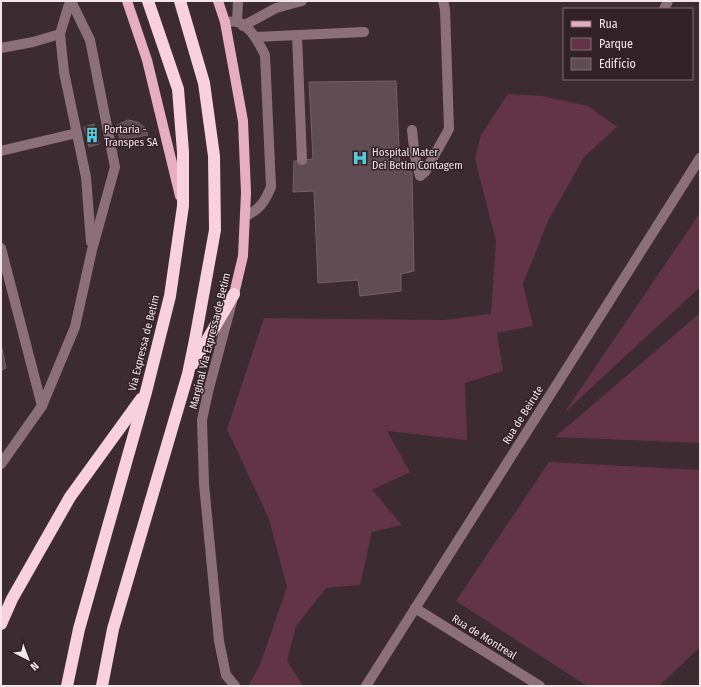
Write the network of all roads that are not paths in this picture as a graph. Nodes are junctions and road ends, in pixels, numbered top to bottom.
1 (70, 1) edge
2 (127, 1) edge
3 (148, 1) edge
4 (180, 1) edge
5 (218, 1) edge
6 (238, 1) edge
7 (302, 1) edge
8 (443, 1) edge
9 (225, 22) junction
10 (240, 24) junction
11 (364, 32) dead end
12 (60, 34) junction
13 (297, 35) junction
14 (255, 37) junction
15 (1, 48) edge
16 (412, 130) dead end
17 (77, 133) junction
18 (1, 151) edge
19 (700, 158) edge
20 (302, 160) dead end
21 (183, 206) junction
22 (245, 216) junction
23 (1, 248) edge
24 (92, 250) junction
25 (234, 294) junction
26 (188, 374) junction
27 (146, 392) junction
28 (42, 406) junction
29 (1, 464) edge
30 (415, 608) junction
31 (1, 624) edge
32 (66, 686) edge
33 (102, 686) edge
34 (235, 686) edge
35 (366, 686) edge
36 (540, 686) edge

1 - 12 street
1 - 24 street
2 - 21 main road
3 - 21 highway, Via Expressa de Betim
4 - 26 highway
5 - 9 main road, Marginal Via Expressa de Betim
6 - 10 street
7 - 10 street
8 - 16 street
9 - 10 street
9 - 22 main road, Marginal Via Expressa de Betim
10 - 14 street
11 - 13 street
12 - 15 street
12 - 17 street
13 - 14 street
13 - 20 street
14 - 22 street
17 - 18 street
17 - 24 street
19 - 30 street, Rua de Beirute
21 - 27 highway, Via Expressa de Betim
22 - 25 main road, Marginal Via Expressa de Betim
23 - 28 street
24 - 28 street
25 - 26 highway
25 - 34 street, Marginal Via Expressa de Betim
26 - 33 highway
27 - 31 highway
27 - 32 highway, Via Expressa de Betim
28 - 29 street
30 - 35 street, Rua de Beirute
30 - 36 street, Rua de Montreal

